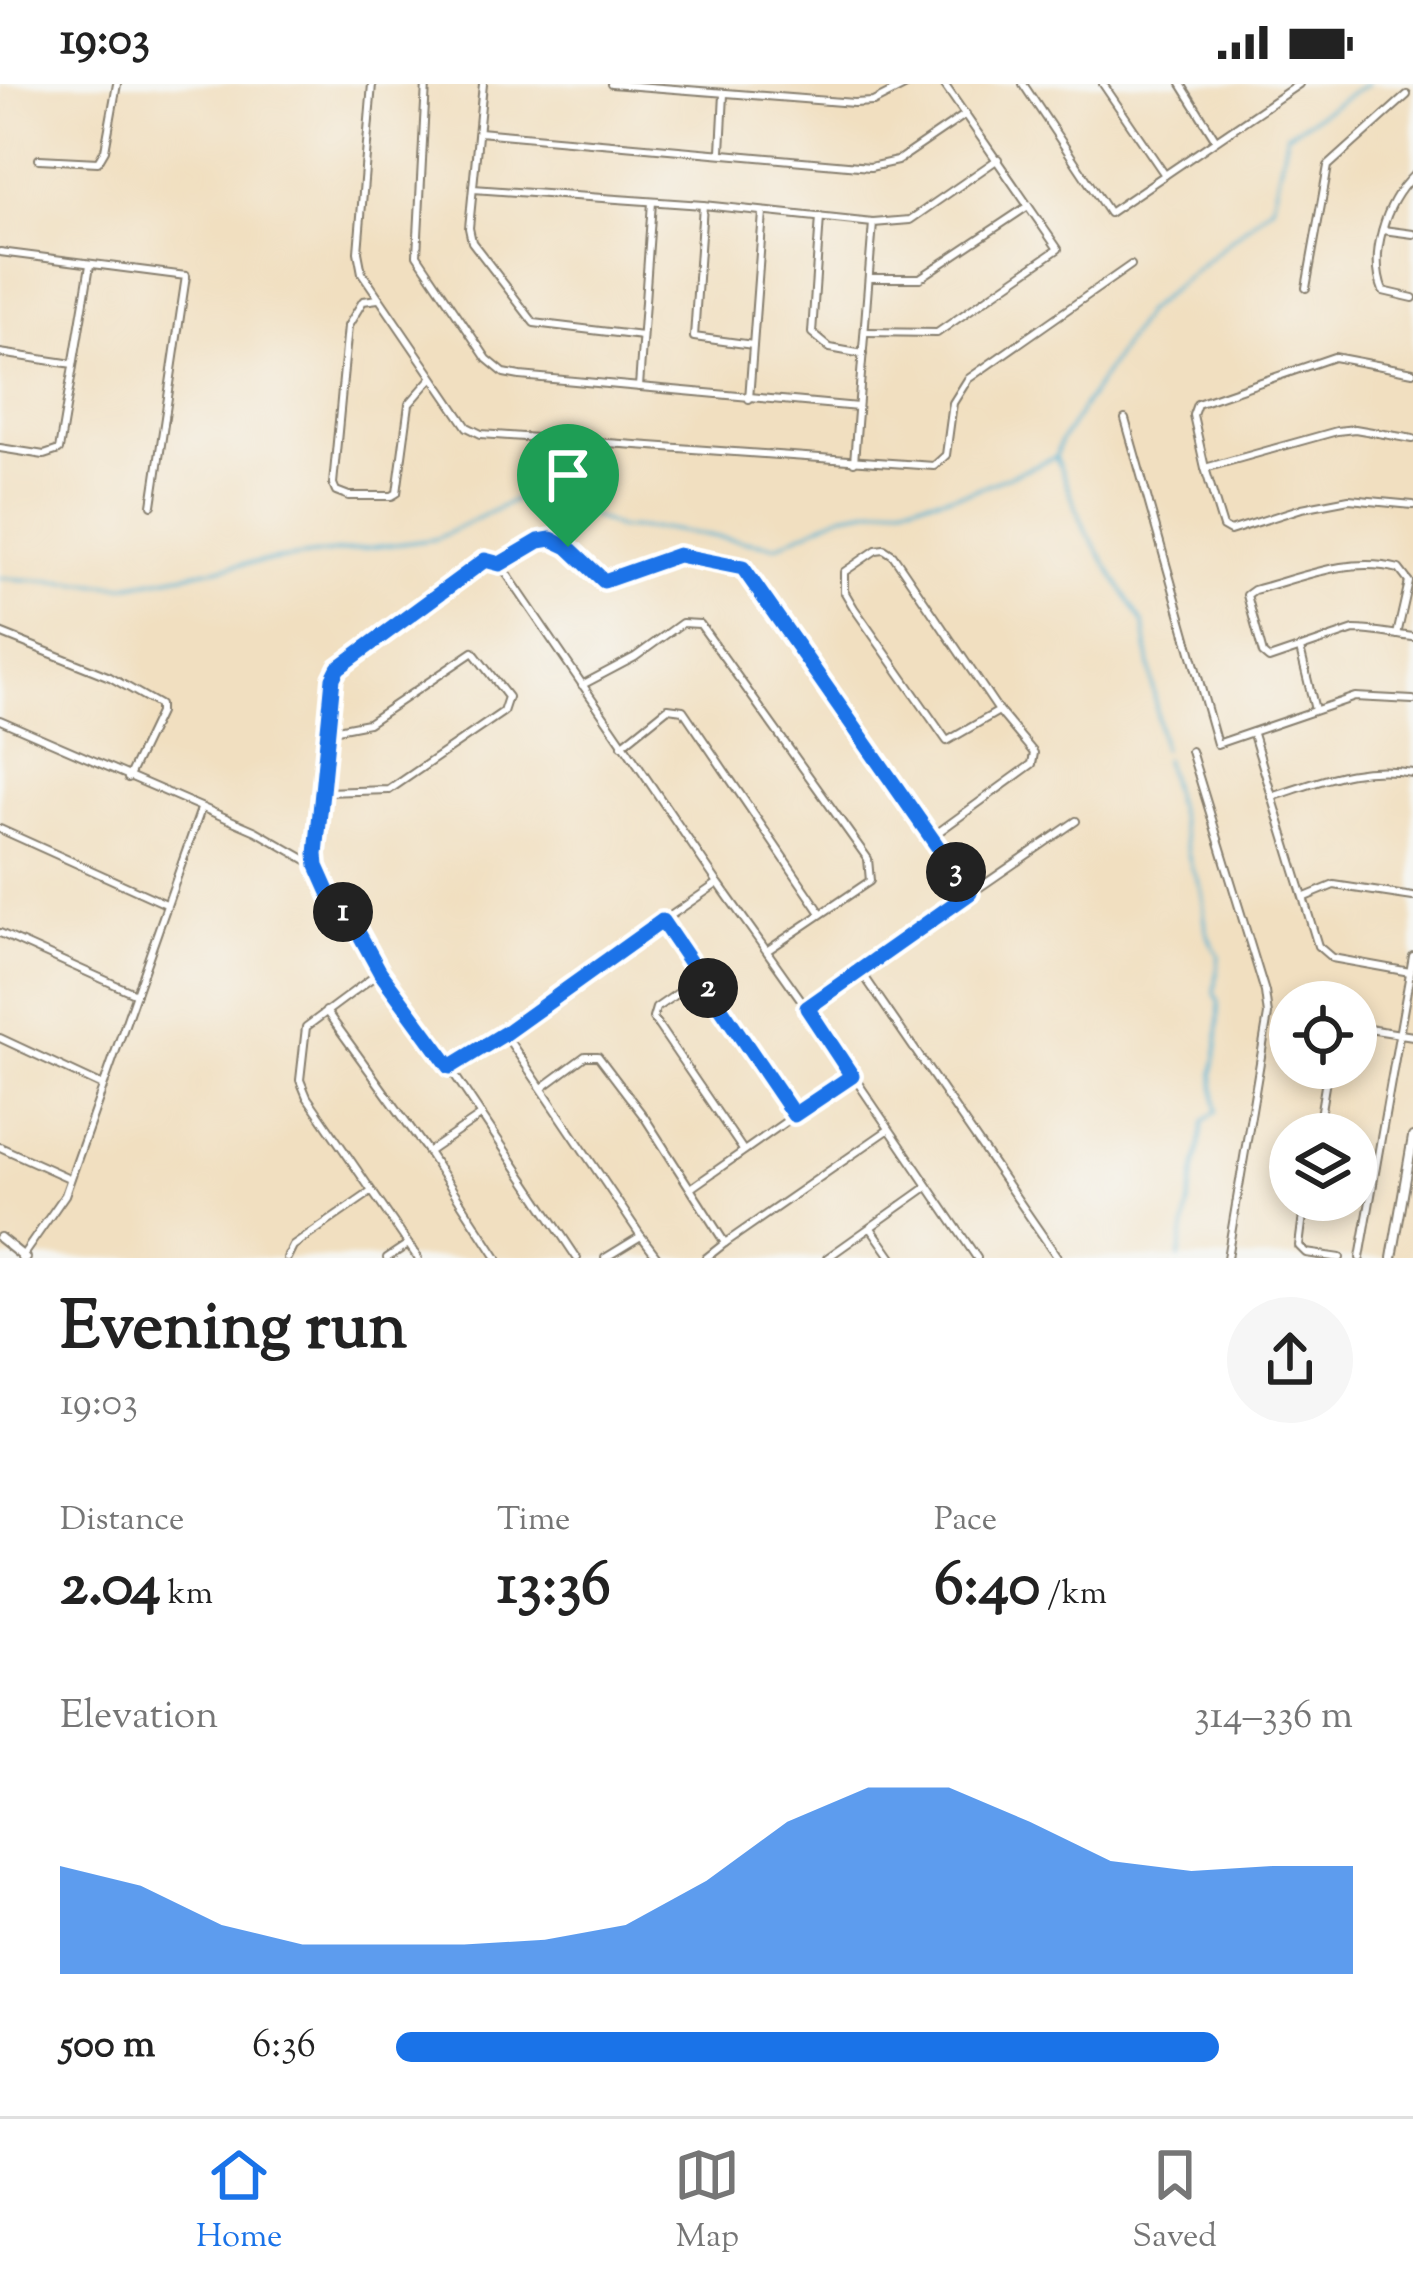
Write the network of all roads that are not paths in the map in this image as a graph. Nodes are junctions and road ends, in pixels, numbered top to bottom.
1 (117, 84) edge
2 (372, 84) edge
3 (426, 84) edge
4 (483, 84) edge
5 (611, 84) edge
6 (774, 84) edge
7 (908, 84) edge
8 (944, 84) edge
9 (1103, 84) edge
10 (1181, 84) edge
11 (1299, 84) edge
12 (1025, 85) edge
13 (652, 86) edge
14 (724, 94) junction
15 (1407, 95) dead end
16 (773, 97) junction
17 (966, 114) junction
18 (479, 132) junction
19 (1216, 140) junction
20 (721, 152) junction
21 (39, 158) dead end
22 (998, 158) junction
23 (1165, 175) junction
24 (1413, 176) edge
25 (473, 189) junction
26 (652, 202) junction
27 (703, 205) junction
28 (1028, 206) junction
29 (763, 213) junction
30 (820, 217) junction
31 (873, 223) junction
32 (1383, 230) junction
33 (1413, 235) edge
34 (0, 252) edge
35 (90, 265) junction
36 (1131, 266) dead end
37 (870, 278) junction
38 (1306, 288) dead end
39 (1413, 298) edge
40 (377, 299) junction
41 (865, 332) junction
42 (642, 336) junction
43 (753, 345) junction
44 (0, 353) edge
45 (863, 355) junction
46 (73, 364) junction
47 (1413, 372) edge
48 (433, 378) junction
49 (639, 387) junction
50 (749, 399) junction
51 (859, 407) junction
52 (1125, 419) dead end
53 (1413, 439) edge
54 (0, 448) edge
55 (854, 462) junction
56 (1205, 468) junction
57 (152, 505) dead end
58 (1413, 505) edge
59 (500, 564) junction
60 (0, 633) edge
61 (1396, 635) junction
62 (1413, 637) edge
63 (1300, 649) junction
64 (582, 685) junction
65 (1413, 700) edge
66 (1315, 710) junction
67 (999, 711) junction
68 (0, 720) edge
69 (327, 730) junction
70 (1253, 734) junction
71 (622, 745) junction
72 (1191, 751) dead end
73 (1413, 773) edge
74 (128, 778) junction
75 (324, 792) junction
76 (1273, 797) junction
77 (202, 809) junction
78 (1076, 821) dead end
79 (0, 829) edge
80 (933, 836) junction
81 (317, 866) junction
82 (718, 883) junction
83 (970, 893) junction
84 (1305, 896) junction
85 (1413, 897) edge
86 (166, 904) junction
87 (821, 914) junction
88 (662, 921) junction
89 (0, 933) edge
90 (768, 950) junction
91 (1413, 956) edge
92 (860, 970) junction
93 (380, 972) junction
94 (1410, 972) junction
95 (701, 977) junction
96 (136, 994) junction
97 (807, 1008) junction
98 (326, 1011) junction
99 (1377, 1030) edge
100 (504, 1034) junction
101 (1400, 1034) junction
102 (1413, 1036) edge
103 (0, 1038) edge
104 (450, 1067) junction
105 (852, 1076) junction
106 (103, 1086) junction
107 (542, 1088) junction
108 (482, 1115) junction
109 (794, 1115) junction
110 (888, 1130) junction
111 (1413, 1137) edge
112 (0, 1147) edge
113 (743, 1150) junction
114 (428, 1152) junction
115 (69, 1178) junction
116 (927, 1187) junction
117 (691, 1188) junction
118 (371, 1192) junction
119 (1302, 1221) edge
120 (872, 1228) junction
121 (641, 1236) junction
122 (0, 1238) edge
123 (409, 1244) junction
124 (725, 1244) junction
125 (23, 1257) edge
126 (287, 1258) edge
127 (387, 1258) edge
128 (418, 1258) edge
129 (497, 1258) edge
130 (578, 1258) edge
131 (604, 1258) edge
132 (658, 1258) edge
133 (706, 1258) edge
134 (827, 1258) edge
135 (892, 1258) edge
136 (977, 1258) edge
137 (1058, 1258) edge
138 (1227, 1258) edge
139 (1340, 1258) edge
140 (1360, 1258) edge
141 (1392, 1258) edge

1 - 21 street
2 - 40 street
3 - 49 street
4 - 18 street
5 - 13 street
6 - 16 street
7 - 16 street
8 - 17 street
9 - 23 street
10 - 19 street
11 - 19 street
12 - 23 street
13 - 14 street
14 - 16 street
14 - 20 street
15 - 38 street
17 - 20 street
17 - 22 street
18 - 20 street
18 - 25 street
19 - 23 street
22 - 28 street
22 - 31 street
24 - 32 street
25 - 26 street
25 - 42 street
26 - 27 street
26 - 42 street
27 - 29 street
27 - 43 street
28 - 37 street
28 - 41 street
29 - 30 street
29 - 43 street
30 - 31 street
30 - 45 street
31 - 37 street
32 - 33 street
32 - 39 street
34 - 35 street
35 - 46 street
35 - 57 street
36 - 55 street
37 - 41 street
40 - 48 street
40 - 48 street
41 - 45 street
42 - 49 street
43 - 50 street
44 - 46 street
45 - 51 street
46 - 54 street
47 - 56 street
48 - 55 street
49 - 50 street
50 - 51 street
51 - 55 street
52 - 70 street
53 - 56 street
56 - 58 street
59 - 64 street
59 - 69 street
59 - 80 street
60 - 74 street
61 - 62 street
61 - 63 street
61 - 63 street
63 - 66 street
64 - 71 street
64 - 87 street
65 - 66 street
66 - 70 street
67 - 67 street
67 - 80 street
68 - 74 street
69 - 75 street
69 - 75 street
70 - 76 street
71 - 82 street
71 - 87 street
72 - 138 street
73 - 76 street
74 - 77 street
75 - 81 street
76 - 84 street
77 - 81 street
77 - 86 street
78 - 83 street
79 - 86 street
80 - 83 street
81 - 93 street
82 - 88 street
82 - 90 street
83 - 92 street
84 - 85 street
84 - 94 street
86 - 96 street
87 - 90 street
88 - 95 street
88 - 100 street
89 - 96 street
90 - 97 street
91 - 94 street
92 - 97 street
92 - 137 street
93 - 98 street
93 - 104 street
94 - 101 street
95 - 109 street
95 - 113 street
96 - 106 street
97 - 105 street
98 - 114 street
98 - 118 street
99 - 101 street
100 - 104 street
100 - 107 street
101 - 102 street
101 - 140 street
103 - 106 street
104 - 108 street
105 - 109 street
105 - 110 street
106 - 115 street
107 - 117 street
107 - 121 street
108 - 114 street
108 - 130 street
109 - 113 street
110 - 116 street
110 - 124 street
111 - 141 street
112 - 115 street
113 - 117 street
114 - 129 street
115 - 125 street
116 - 120 street
116 - 136 street
117 - 124 street
118 - 123 street
118 - 126 street
119 - 139 street
120 - 134 street
120 - 135 street
121 - 131 street
121 - 132 street
122 - 125 street
123 - 127 street
123 - 128 street
124 - 133 street

